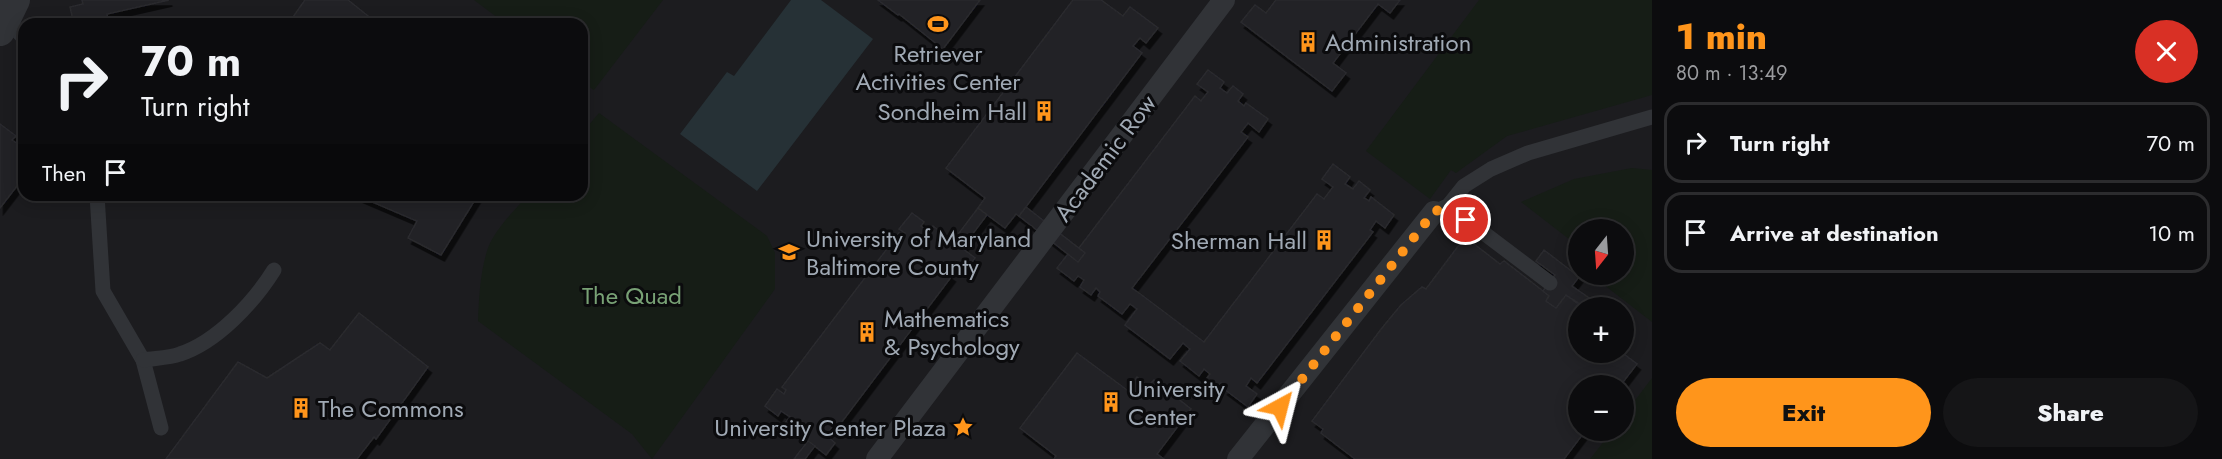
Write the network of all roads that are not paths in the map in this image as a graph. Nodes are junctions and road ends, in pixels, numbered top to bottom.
1 (1224, 0) edge
2 (1652, 117) edge
3 (97, 201) edge
4 (1441, 209) junction
5 (274, 270) dead end
6 (1550, 283) dead end
7 (143, 360) junction
8 (161, 428) dead end
9 (1244, 457) edge
10 (877, 459) edge

1 - 10 street, Academic Row
2 - 4 lane
3 - 7 lane
4 - 6 lane
4 - 9 street
5 - 7 lane
7 - 8 lane

